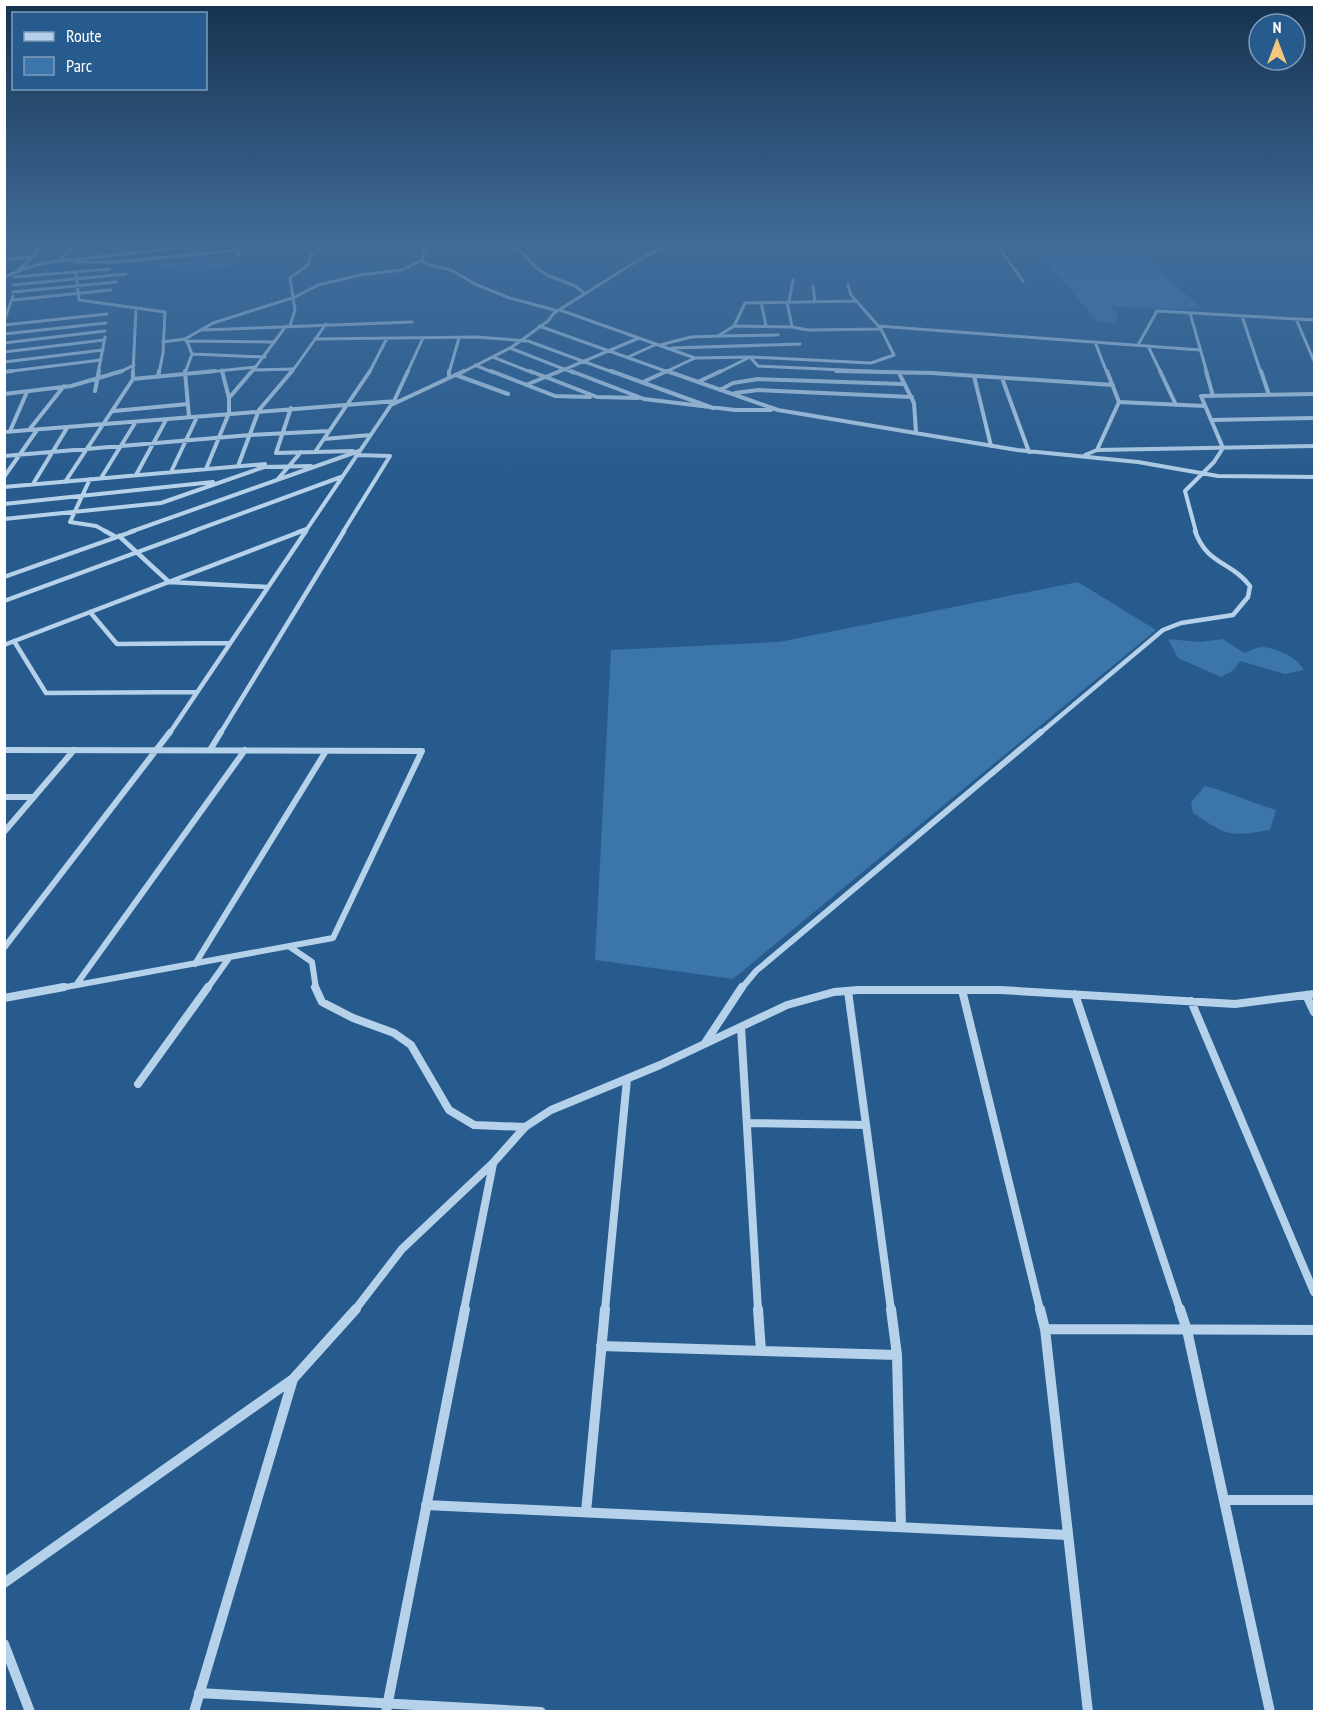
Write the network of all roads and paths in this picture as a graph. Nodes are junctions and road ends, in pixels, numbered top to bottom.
1 (87, 325) edge
2 (106, 325) edge
3 (135, 325) edge
4 (164, 325) edge
5 (210, 325) edge
6 (305, 325) edge
7 (325, 325) edge
8 (602, 325) edge
9 (877, 325) edge
10 (1149, 325) edge
11 (1194, 325) edge
12 (1245, 325) edge
13 (1299, 325) edge
14 (288, 326) junction
15 (539, 326) joint
16 (734, 326) joint
17 (766, 326) joint
18 (792, 327) joint
19 (879, 328) junction
20 (202, 330) junction
21 (105, 331) junction
22 (4, 334) edge
23 (777, 335) dead end
24 (718, 336) junction
25 (387, 338) junction
26 (423, 338) junction
27 (459, 338) junction
28 (639, 338) junction
29 (315, 339) junction
30 (104, 340) junction
31 (186, 340) junction
32 (519, 340) junction
33 (163, 342) junction
34 (275, 342) junction
35 (1095, 342) junction
36 (4, 343) edge
37 (800, 344) dead end
38 (659, 345) junction
39 (1138, 345) junction
40 (1148, 346) junction
41 (510, 348) junction
42 (667, 348) junction
43 (103, 350) junction
44 (1200, 350) junction
45 (609, 351) junction
46 (4, 352) edge
47 (192, 354) junction
48 (265, 357) junction
49 (493, 357) junction
50 (750, 357) junction
51 (628, 358) junction
52 (695, 358) junction
53 (101, 360) junction
54 (702, 360) dead end
55 (1314, 361) edge
56 (4, 362) edge
57 (585, 362) junction
58 (134, 365) junction
59 (475, 366) junction
60 (254, 369) junction
61 (293, 369) junction
62 (564, 369) junction
63 (222, 370) junction
64 (667, 371) junction
65 (4, 372) edge
66 (899, 373) junction
67 (184, 374) junction
68 (456, 375) junction
69 (158, 376) junction
70 (974, 376) junction
71 (545, 377) junction
72 (98, 378) junction
73 (449, 378) junction
74 (1002, 378) junction
75 (133, 379) junction
76 (643, 382) junction
77 (698, 382) junction
78 (902, 384) junction
79 (526, 385) junction
80 (1113, 385) junction
81 (64, 387) junction
82 (720, 390) junction
83 (95, 391) dead end
84 (27, 392) junction
85 (732, 393) junction
86 (4, 394) edge
87 (508, 394) dead end
88 (1269, 394) junction
89 (1314, 394) edge
90 (1213, 396) junction
91 (597, 397) junction
92 (912, 397) junction
93 (229, 398) junction
94 (644, 399) junction
95 (397, 401) junction
96 (1119, 402) junction
97 (188, 404) junction
98 (348, 405) junction
99 (1176, 405) junction
100 (1205, 406) junction
101 (291, 408) junction
102 (713, 408) junction
103 (259, 410) junction
104 (778, 410) junction
105 (114, 411) junction
106 (229, 413) junction
107 (189, 417) junction
108 (197, 417) junction
109 (1314, 418) edge
110 (166, 420) junction
111 (1211, 420) junction
112 (135, 423) junction
113 (102, 426) junction
114 (67, 428) junction
115 (29, 430) junction
116 (37, 430) junction
117 (10, 431) junction
118 (329, 431) junction
119 (4, 432) edge
120 (916, 432) junction
121 (282, 433) junction
122 (250, 435) junction
123 (369, 435) junction
124 (324, 439) junction
125 (218, 440) junction
126 (185, 442) junction
127 (153, 444) junction
128 (992, 446) junction
129 (1314, 446) edge
130 (120, 447) junction
131 (1222, 448) junction
132 (86, 449) junction
133 (1097, 450) junction
134 (52, 452) junction
135 (301, 452) junction
136 (315, 452) junction
137 (1029, 452) junction
138 (358, 453) junction
139 (20, 454) junction
140 (1083, 455) junction
141 (4, 456) edge
142 (238, 466) junction
143 (317, 466) junction
144 (264, 467) junction
145 (289, 467) junction
146 (206, 469) junction
147 (171, 472) junction
148 (1203, 474) junction
149 (136, 475) junction
150 (342, 476) junction
151 (4, 477) edge
152 (1314, 477) edge
153 (101, 478) junction
154 (90, 479) junction
155 (277, 480) junction
156 (65, 482) junction
157 (223, 482) junction
158 (33, 484) junction
159 (4, 487) edge
160 (81, 496) junction
161 (11, 503) junction
162 (4, 504) edge
163 (4, 509) edge
164 (75, 512) junction
165 (4, 519) edge
166 (306, 529) junction
167 (117, 537) junction
168 (137, 552) junction
169 (4, 577) edge
170 (169, 582) junction
171 (267, 587) junction
172 (4, 601) edge
173 (90, 612) junction
174 (14, 641) junction
175 (230, 643) junction
176 (4, 645) edge
177 (197, 692) junction
178 (4, 750) edge
179 (74, 750) junction
180 (158, 750) junction
181 (210, 750) junction
182 (245, 750) junction
183 (326, 751) junction
184 (4, 797) edge
185 (34, 797) junction
186 (5, 831) edge
187 (289, 947) junction
188 (4, 948) edge
189 (230, 958) junction
190 (195, 964) junction
191 (76, 985) junction
192 (962, 990) junction
193 (848, 991) junction
194 (1075, 994) junction
195 (1310, 995) edge
196 (4, 998) edge
197 (1191, 1001) junction
198 (1314, 1012) edge
199 (741, 1027) junction
200 (705, 1044) junction
201 (627, 1079) junction
202 (138, 1084) dead end
203 (747, 1123) junction
204 (866, 1125) junction
205 (525, 1127) junction
206 (493, 1163) junction
207 (1314, 1292) edge
208 (1045, 1329) junction
209 (1187, 1330) junction
210 (1314, 1330) edge
211 (601, 1346) junction
212 (761, 1351) junction
213 (897, 1355) junction
214 (294, 1379) junction
215 (1224, 1500) junction
216 (1314, 1500) edge
217 (426, 1505) junction
218 (586, 1512) junction
219 (901, 1527) junction
220 (1067, 1535) junction
221 (4, 1583) edge
222 (4, 1644) edge
223 (199, 1693) junction
224 (387, 1707) edge
225 (30, 1712) edge
226 (194, 1712) edge
227 (541, 1712) edge
228 (1088, 1712) edge
229 (1270, 1712) edge

1 - 22 street
2 - 21 street
3 - 58 street
4 - 33 street
5 - 20 street
6 - 14 street
7 - 29 street
8 - 28 street
9 - 19 street
10 - 39 street
11 - 44 street
12 - 88 street
13 - 55 street
14 - 20 street
14 - 34 street
15 - 32 street
15 - 45 street
16 - 17 street
16 - 24 street
17 - 18 street
18 - 19 street
19 - 35 street
19 - 50 street
20 - 31 street
21 - 30 street
21 - 36 street
23 - 24 street
24 - 38 street
25 - 26 street
25 - 29 street
25 - 98 street
26 - 27 street
26 - 95 street
27 - 32 street
27 - 73 street
28 - 38 street
28 - 45 street
29 - 61 street
30 - 43 street
30 - 46 street
31 - 33 street
31 - 34 street
31 - 47 street
32 - 41 street
32 - 57 street
33 - 69 street
34 - 48 street
35 - 39 street
35 - 80 street
37 - 42 street
38 - 42 street
38 - 51 street
39 - 40 street
40 - 44 street
40 - 99 street
41 - 49 street
41 - 62 street
42 - 52 street
43 - 53 street
43 - 56 street
44 - 90 street
45 - 51 street
45 - 57 street
47 - 48 street
47 - 67 street
48 - 60 street
49 - 59 street
49 - 71 street
50 - 52 street
50 - 66 street
50 - 77 street
51 - 64 street
52 - 54 street
52 - 64 street
53 - 65 street
53 - 72 street
57 - 62 street
57 - 76 street
58 - 72 street
58 - 75 street
59 - 68 street
59 - 79 street
60 - 61 street
60 - 63 street
60 - 93 street
61 - 103 street
62 - 71 street
62 - 94 street
63 - 67 street
63 - 93 street
64 - 76 street
64 - 77 street
66 - 70 street
66 - 78 street
67 - 69 street
67 - 97 street
68 - 73 street
68 - 87 street
69 - 75 street
70 - 74 street
70 - 128 street
71 - 79 street
71 - 91 street
72 - 81 street
72 - 83 street
73 - 95 street
74 - 80 street
74 - 137 street
75 - 105 street
76 - 102 street
77 - 82 street
78 - 82 street
78 - 92 street
79 - 91 street
80 - 96 street
81 - 84 street
81 - 115 street
82 - 85 street
84 - 86 street
84 - 117 street
85 - 92 street
85 - 104 street
88 - 89 street
88 - 90 street
90 - 100 street
91 - 94 street
92 - 120 street
93 - 106 street
94 - 102 street
95 - 98 street
95 - 123 street
96 - 99 street
96 - 133 street
97 - 105 street
97 - 107 street
98 - 101 street
98 - 118 street
99 - 100 street
100 - 111 street
101 - 103 street
101 - 121 street
102 - 104 street
103 - 106 street
103 - 122 street
104 - 120 street
105 - 113 street
106 - 108 street
106 - 125 street
107 - 108 street
107 - 110 street
108 - 126 street
109 - 111 street
110 - 112 street
110 - 127 street
111 - 131 street
112 - 113 street
112 - 130 street
113 - 114 street
113 - 132 street
114 - 116 street
114 - 134 street
115 - 116 street
115 - 117 street
116 - 139 street
117 - 119 street
118 - 121 street
118 - 124 street
120 - 128 street
121 - 122 street
121 - 135 street
122 - 125 street
122 - 142 street
123 - 124 street
123 - 138 street
124 - 136 street
125 - 126 street
125 - 146 street
126 - 127 street
126 - 147 street
127 - 130 street
127 - 149 street
128 - 137 street
129 - 131 street
130 - 132 street
130 - 153 street
131 - 133 street
131 - 148 street
132 - 134 street
132 - 156 street
133 - 140 street
134 - 139 street
134 - 158 street
135 - 136 street
135 - 145 street
136 - 138 street
137 - 140 street
138 - 143 street
138 - 150 street
138 - 181 street
139 - 141 street
139 - 151 street
140 - 148 street
142 - 144 street
142 - 146 street
143 - 145 street
143 - 155 street
144 - 145 street
144 - 157 street
145 - 155 street
146 - 147 street
147 - 149 street
148 - 152 street
148 - 200 street
149 - 153 street
150 - 166 street
150 - 168 street
153 - 154 street
154 - 156 street
154 - 160 street
155 - 167 street
156 - 158 street
157 - 160 street
157 - 164 street
158 - 159 street
160 - 161 street
160 - 164 street
161 - 162 street
161 - 163 street
164 - 165 street
164 - 167 street
166 - 170 street
166 - 171 street
167 - 168 street
167 - 169 street
168 - 170 street
168 - 172 street
170 - 171 street
170 - 173 street
171 - 175 street
173 - 174 street
173 - 175 street
174 - 176 street
174 - 177 street
175 - 177 street
177 - 180 street
178 - 179 street
179 - 180 street
179 - 185 street
180 - 181 street
180 - 188 street
181 - 182 street
182 - 183 street
182 - 191 street
183 - 187 street
183 - 190 street
184 - 185 street
185 - 186 street
187 - 189 street
187 - 205 street
189 - 190 street
189 - 202 street
190 - 191 street
191 - 196 street
192 - 193 street
192 - 194 street
192 - 208 street
193 - 199 street
193 - 204 street
194 - 197 street
194 - 209 street
195 - 197 street
195 - 198 street
197 - 207 street
199 - 200 street
199 - 203 street
200 - 201 street
201 - 205 street
201 - 211 street
203 - 204 street
203 - 212 street
204 - 213 street
205 - 206 street
206 - 214 street
206 - 217 street
208 - 209 street
208 - 220 street
209 - 210 street
209 - 215 street
211 - 212 street
211 - 218 street
212 - 213 street
213 - 219 street
214 - 221 street
214 - 223 street
215 - 216 street
215 - 229 street
217 - 218 street
217 - 224 street
218 - 219 street
219 - 220 street
220 - 228 street
222 - 225 street
223 - 224 street
223 - 226 street
224 - 227 street

